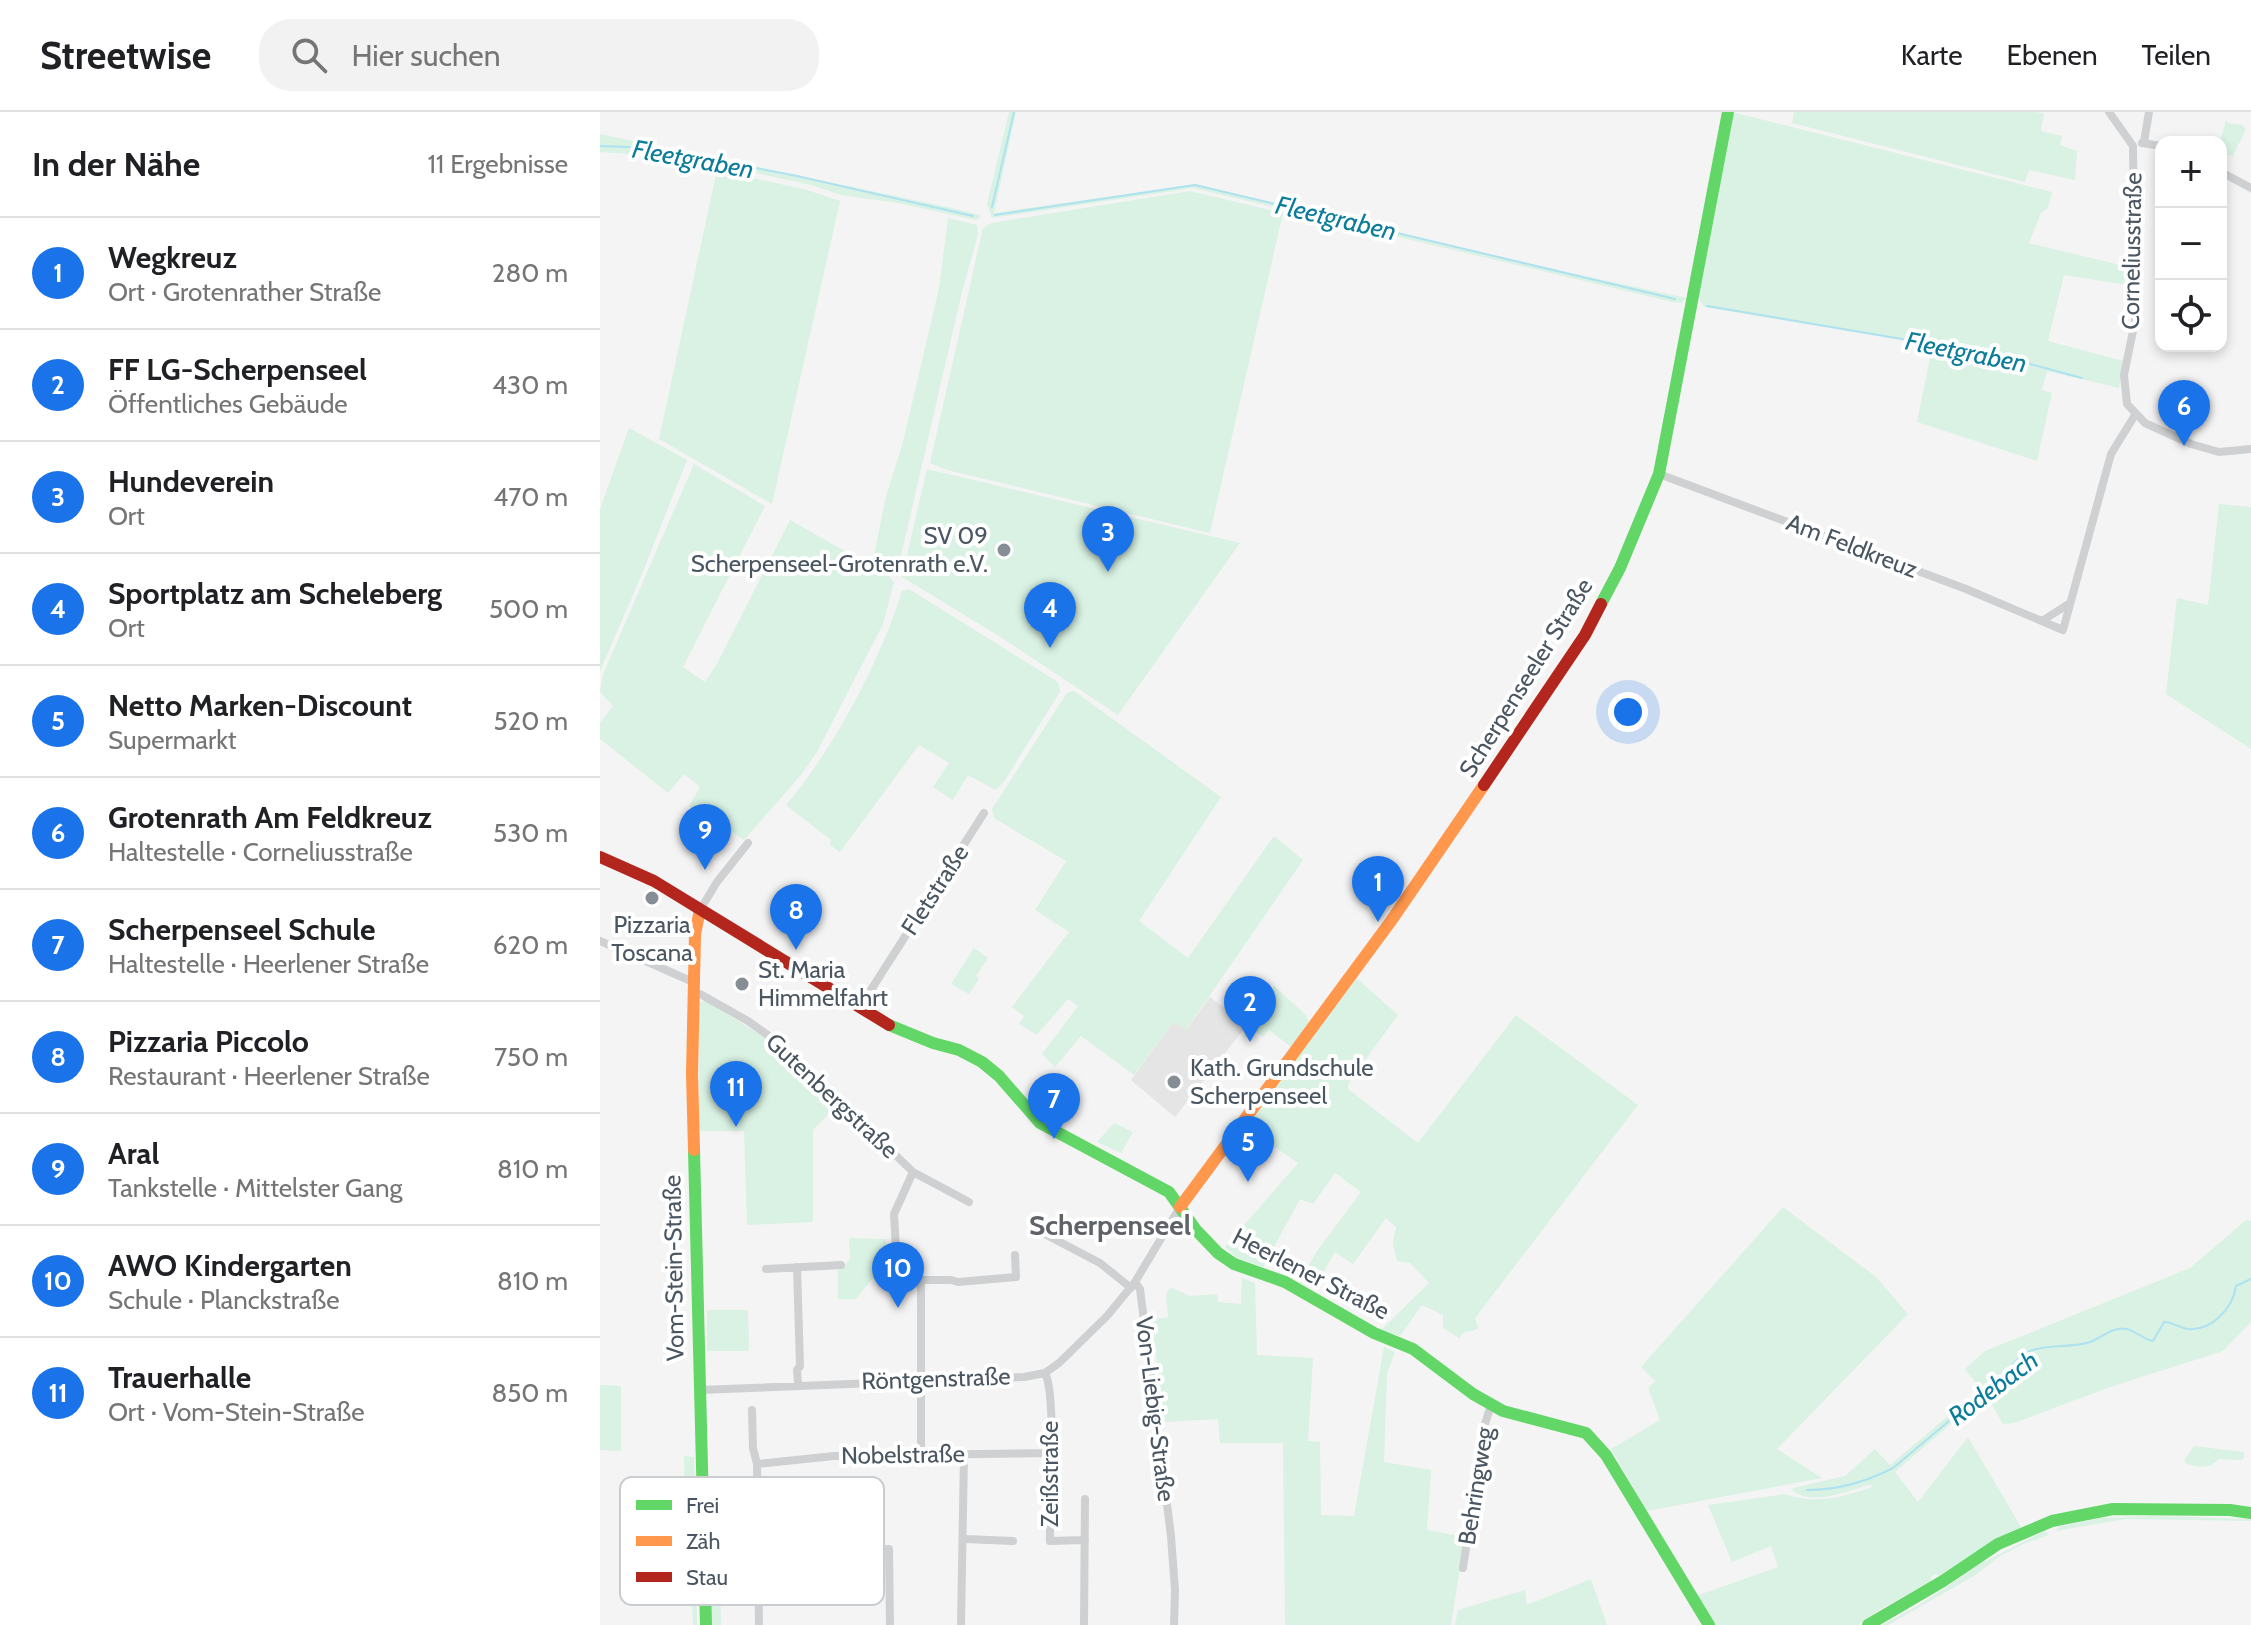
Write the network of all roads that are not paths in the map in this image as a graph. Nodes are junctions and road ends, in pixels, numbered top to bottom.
1 (1728, 112) edge
2 (2109, 112) edge
3 (2149, 112) edge
4 (2144, 142) junction
5 (2155, 145) edge
6 (2133, 146) junction
7 (2227, 175) edge
8 (2251, 188) edge
9 (2135, 415) junction
10 (2251, 449) edge
11 (1659, 474) junction
12 (2071, 603) junction
13 (2042, 621) junction
14 (984, 813) dead end
15 (748, 843) dead end
16 (600, 857) edge
17 (700, 910) junction
18 (600, 941) edge
19 (693, 988) junction
20 (860, 1007) junction
21 (913, 1172) junction
22 (969, 1202) dead end
23 (1180, 1207) junction
24 (1037, 1230) dead end
25 (1015, 1255) dead end
26 (841, 1265) dead end
27 (797, 1267) junction
28 (766, 1269) dead end
29 (921, 1280) junction
30 (1133, 1285) junction
31 (1045, 1373) junction
32 (921, 1379) junction
33 (798, 1384) junction
34 (699, 1390) junction
35 (1491, 1405) junction
36 (752, 1410) dead end
37 (921, 1453) junction
38 (1050, 1453) junction
39 (964, 1454) junction
40 (757, 1464) junction
41 (702, 1477) edge
42 (757, 1477) edge
43 (1085, 1499) dead end
44 (2251, 1513) edge
45 (965, 1539) junction
46 (1085, 1540) junction
47 (1013, 1541) dead end
48 (884, 1549) edge
49 (1463, 1568) dead end
50 (705, 1605) edge
51 (759, 1605) edge
52 (706, 1625) edge
53 (759, 1625) edge
54 (890, 1625) edge
55 (961, 1625) edge
56 (1084, 1625) edge
57 (1174, 1625) edge
58 (1709, 1625) edge
59 (1868, 1625) edge

1 - 11 main road, Scherpenseeler Straße
2 - 6 street, Corneliusstraße
3 - 4 street
4 - 5 street
4 - 6 street
6 - 9 street, Corneliusstraße
7 - 8 street
9 - 10 street
9 - 12 street, Am Feldkreuz
11 - 13 street, Am Feldkreuz
11 - 23 main road, Scherpenseeler Straße
12 - 13 street
12 - 13 street, Am Feldkreuz
14 - 20 street, Fletstraße
15 - 17 street
16 - 17 main road, Heerlener Straße
17 - 19 main road, Vom-Stein-Straße
17 - 20 main road, Heerlener Straße
18 - 19 street, Gutenbergstraße
19 - 21 street, Gutenbergstraße
19 - 34 main road, Vom-Stein-Straße
20 - 23 main road, Heerlener Straße
21 - 22 street, Gutenbergstraße
21 - 29 street
23 - 30 street, Von-Liebig-Straße
23 - 35 main road, Heerlener Straße
24 - 30 street
25 - 29 street
26 - 27 street
27 - 28 street
27 - 33 street
29 - 32 street
30 - 31 street, Röntgenstraße
30 - 57 street, Von-Liebig-Straße
31 - 32 street, Röntgenstraße
31 - 38 street, Zeißstraße
32 - 33 street, Röntgenstraße
32 - 37 street
33 - 34 street, Röntgenstraße
34 - 41 main road, Vom-Stein-Straße
35 - 49 street, Behringweg
35 - 58 main road, Heerlener Straße
36 - 40 street
37 - 39 street, Nobelstraße
37 - 40 street, Nobelstraße
38 - 39 street, Nobelstraße
38 - 46 street, Zeißstraße
39 - 45 street
40 - 42 street
43 - 46 street, Zeißstraße
44 - 59 main road
45 - 47 street
45 - 55 street
46 - 56 street, Zeißstraße
48 - 54 street
50 - 52 main road, Vom-Stein-Straße
51 - 53 street

